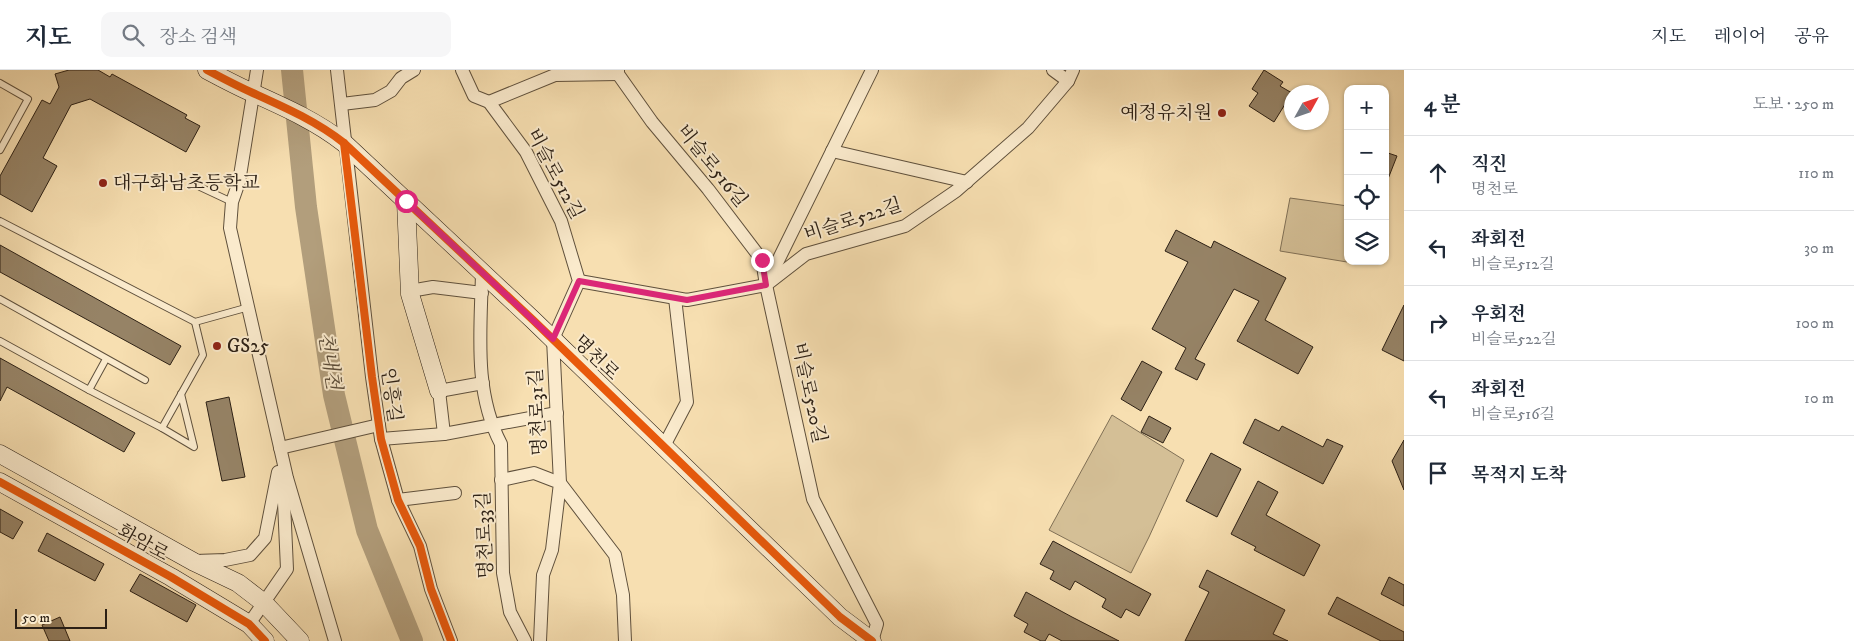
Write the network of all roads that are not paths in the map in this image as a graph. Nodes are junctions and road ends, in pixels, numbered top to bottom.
1 (208, 70) edge
2 (257, 70) edge
3 (337, 70) edge
4 (414, 70) edge
5 (462, 70) edge
6 (872, 70) edge
7 (1052, 70) edge
8 (618, 72) edge
9 (398, 74) edge
10 (1070, 75) edge
11 (0, 83) edge
12 (253, 93) junction
13 (489, 102) junction
14 (342, 104) junction
15 (344, 142) junction
16 (0, 150) edge
17 (832, 151) junction
18 (967, 182) junction
19 (200, 187) dead end
20 (406, 201) junction
21 (232, 202) junction
22 (0, 221) edge
23 (482, 272) junction
24 (579, 281) junction
25 (766, 285) junction
26 (410, 290) junction
27 (482, 293) junction
28 (675, 298) junction
29 (0, 299) edge
30 (249, 307) junction
31 (195, 322) junction
32 (553, 339) junction
33 (0, 341) edge
34 (106, 358) junction
35 (145, 380) dead end
36 (483, 383) junction
37 (89, 390) junction
38 (439, 391) junction
39 (181, 394) junction
40 (556, 413) junction
41 (379, 425) junction
42 (492, 426) junction
43 (162, 428) junction
44 (444, 434) junction
45 (381, 439) junction
46 (664, 446) junction
47 (281, 451) junction
48 (0, 454) edge
49 (501, 480) junction
50 (0, 482) edge
51 (560, 483) junction
52 (456, 492) dead end
53 (398, 500) junction
54 (194, 562) junction
55 (264, 603) junction
56 (249, 624) junction
57 (264, 641) edge
58 (300, 641) edge
59 (336, 641) edge
60 (451, 641) edge
61 (525, 641) edge
62 (540, 641) edge
63 (625, 641) edge
64 (872, 641) edge

1 - 12 street, 명천로
2 - 12 street
3 - 14 street, 인흥길
4 - 9 street
5 - 13 street, 비슬로512길
6 - 17 street
7 - 10 street, 비슬로522길
8 - 13 street, 비슬로516길
8 - 25 street, 비슬로516길
9 - 14 street
10 - 18 street, 비슬로522길
11 - 16 lane
12 - 15 street, 명천로
12 - 21 street
13 - 24 street, 비슬로512길
14 - 15 street, 인흥길
15 - 20 street, 명천로
15 - 41 street, 인흥길
17 - 18 street
17 - 25 street
18 - 25 street, 비슬로522길
19 - 21 lane
20 - 23 street, 명천로
20 - 26 street
21 - 30 street
22 - 31 lane
23 - 27 street, 명천로33길
23 - 32 street, 명천로
24 - 28 street, 비슬로522길
24 - 32 street
25 - 28 street, 비슬로522길
25 - 64 street, 비슬로520길
26 - 27 street
26 - 38 street
27 - 36 street, 명천로33길
28 - 46 street
29 - 34 lane
30 - 31 lane
30 - 47 street
31 - 39 lane
32 - 40 street, 명천로31길
32 - 46 street, 명천로
33 - 37 lane
34 - 35 lane
34 - 37 lane
36 - 38 street
36 - 42 street, 명천로33길
37 - 43 lane
38 - 44 street
39 - 43 lane
39 - 43 lane
40 - 42 street
40 - 51 street, 명천로31길
41 - 45 street, 인흥길
41 - 47 street
42 - 44 street
42 - 49 street, 명천로33길
44 - 45 street
45 - 53 street, 인흥길
46 - 64 street, 명천로
47 - 54 street
47 - 55 street
47 - 59 street
48 - 54 street, 화암로
49 - 51 street
49 - 61 street, 명천로33길
50 - 56 street, 화암로
51 - 62 street, 명천로31길
51 - 63 street
52 - 53 street
53 - 60 street, 인흥길
54 - 55 street, 화암로
55 - 56 street
55 - 58 street, 화암로
56 - 57 street, 화암로

